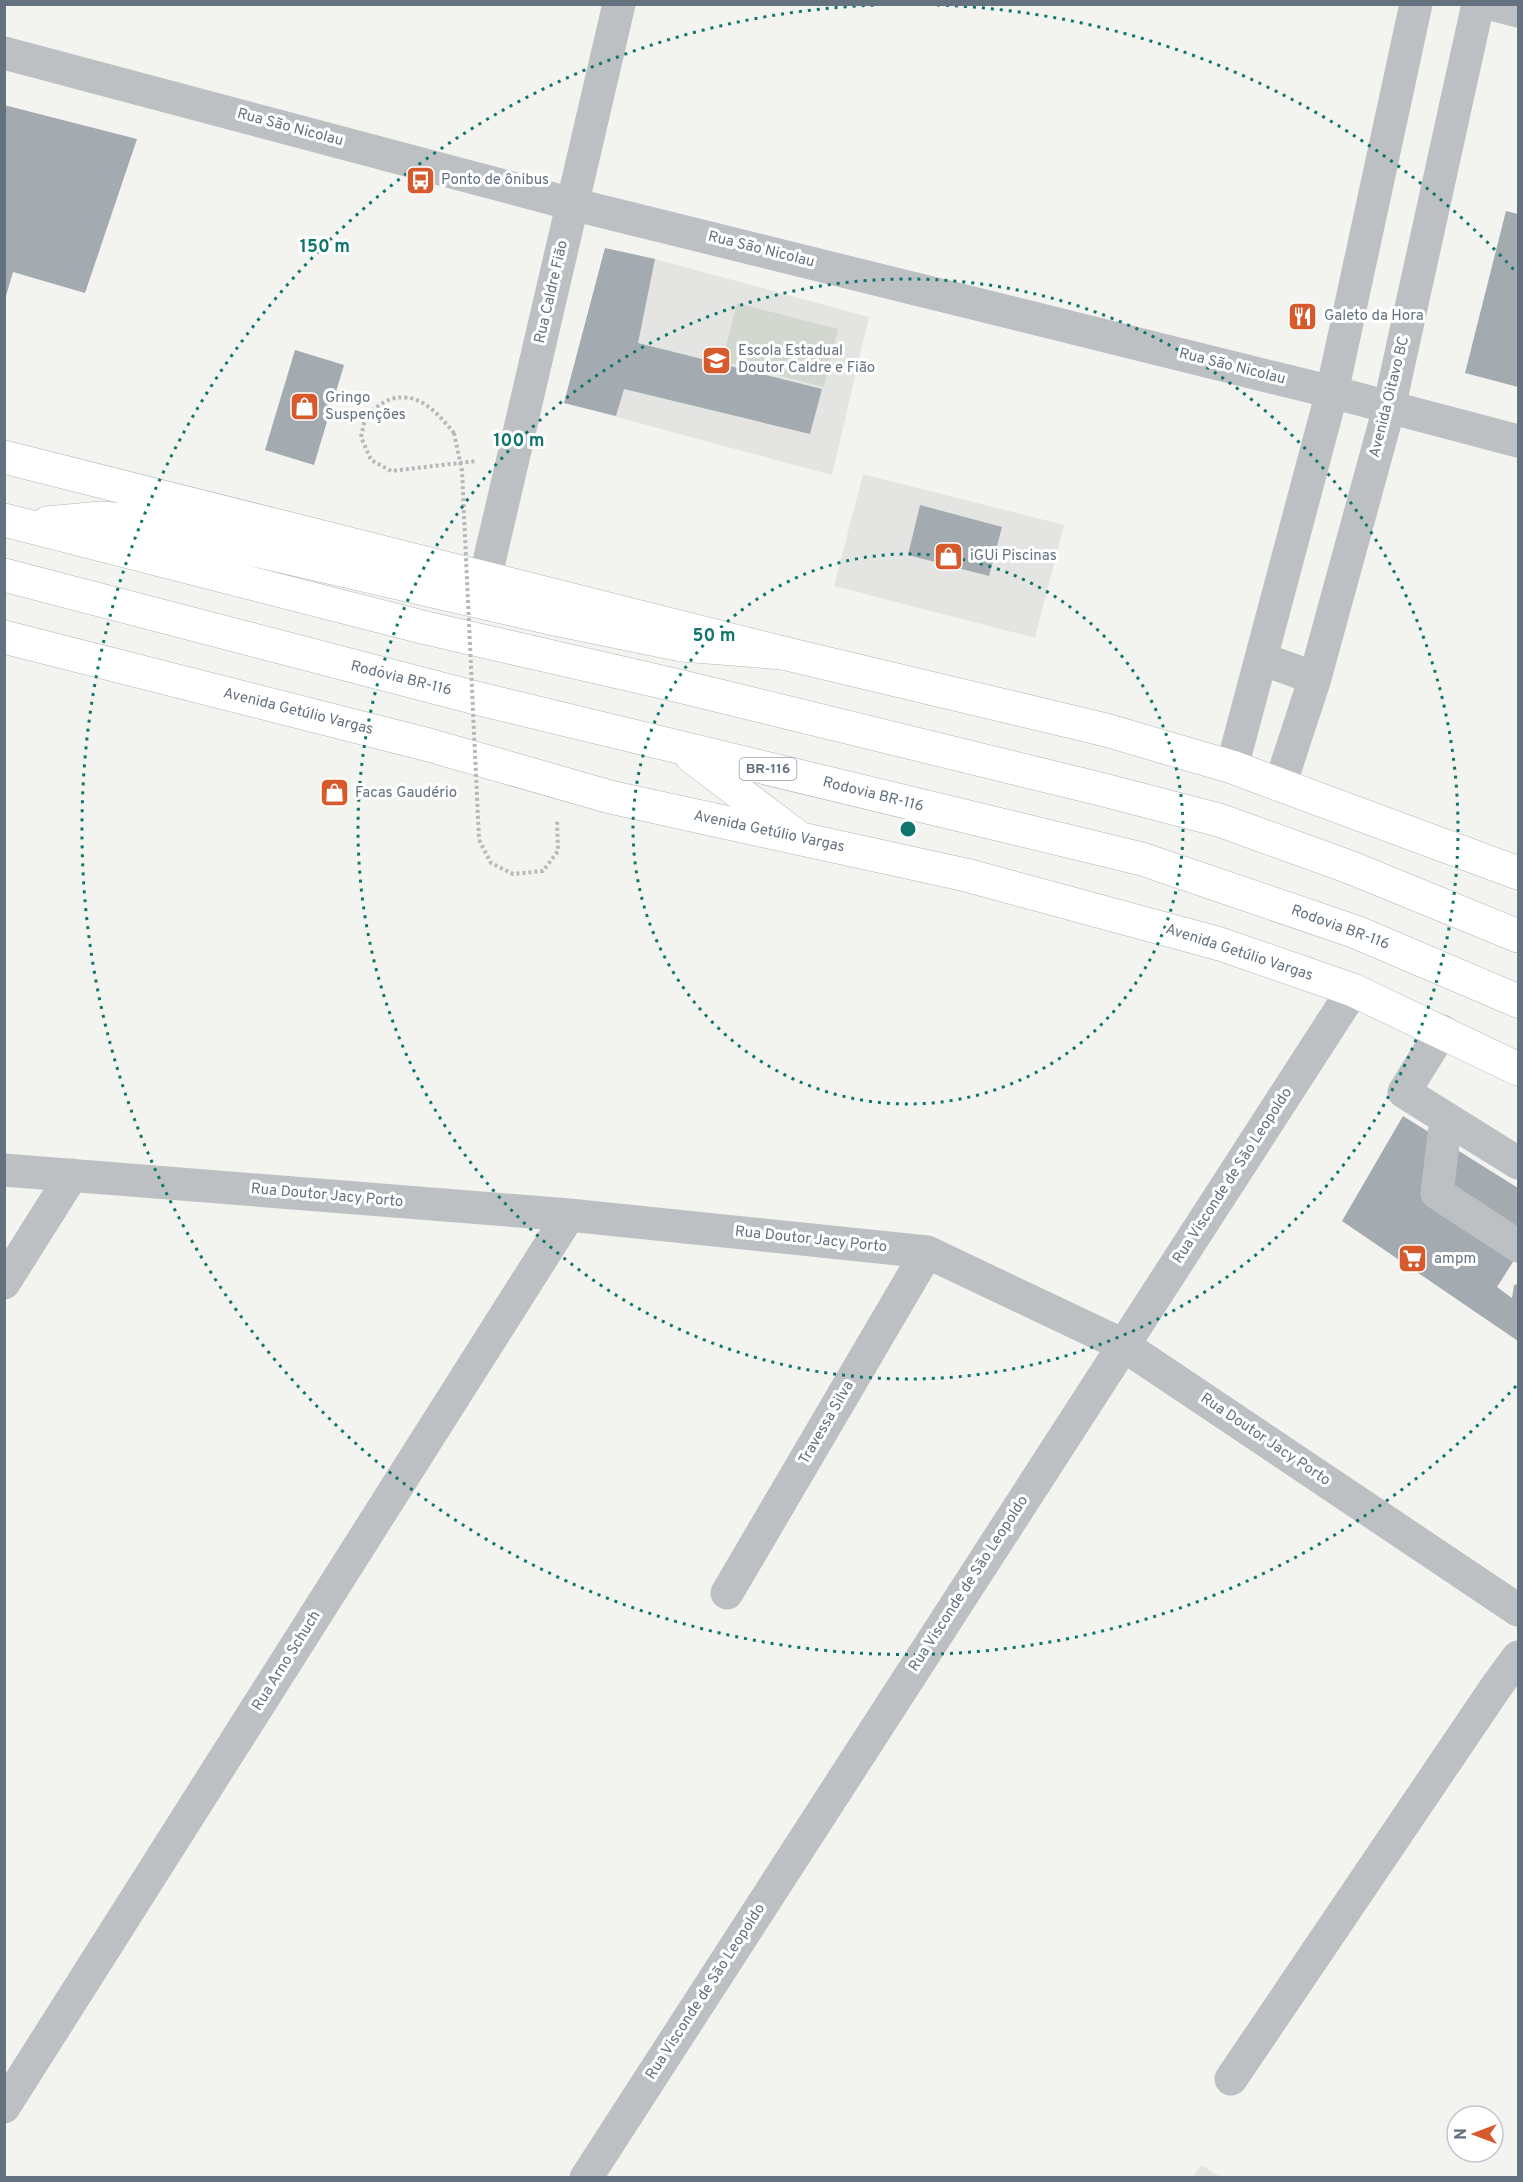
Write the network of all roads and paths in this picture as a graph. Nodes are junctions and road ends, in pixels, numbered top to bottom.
1 (619, 4) edge
2 (1416, 4) edge
3 (1478, 4) edge
4 (1491, 4) edge
5 (1518, 11) edge
6 (4, 53) edge
7 (572, 204) junction
8 (1332, 392) junction
9 (1389, 408) junction
10 (1518, 441) edge
11 (515, 456) junction
12 (4, 457) edge
13 (14, 522) edge
14 (4, 575) edge
15 (485, 579) junction
16 (4, 637) edge
17 (783, 653) junction
18 (1262, 659) junction
19 (1315, 678) junction
20 (680, 747) junction
21 (1232, 766) junction
22 (1280, 785) junction
23 (483, 787) dead end
24 (472, 788) dead end
25 (557, 815) dead end
26 (799, 838) junction
27 (1518, 873) edge
28 (1518, 936) edge
29 (1353, 990) junction
30 (1518, 1001) edge
31 (1442, 1031) junction
32 (1518, 1069) edge
33 (1446, 1119) junction
34 (1518, 1163) edge
35 (4, 1170) edge
36 (72, 1175) junction
37 (569, 1215) junction
38 (1518, 1245) edge
39 (927, 1252) junction
40 (4, 1283) edge
41 (1123, 1346) junction
42 (727, 1593) dead end
43 (1518, 1610) edge
44 (1518, 1657) edge
45 (1231, 2079) dead end
46 (4, 2107) edge
47 (586, 2178) edge

1 - 7 street, Rua Caldre Fião
2 - 8 street
3 - 9 street, Avenida Oitavo BC
4 - 5 street
6 - 7 street, Rua São Nicolau
7 - 8 street, Rua São Nicolau
7 - 11 street, Rua Caldre Fião
8 - 9 street, Rua São Nicolau
8 - 18 street
9 - 10 street, Rua São Nicolau
9 - 19 street, Avenida Oitavo BC
11 - 15 street, Rua Caldre Fião
11 - 25 path, bridge
12 - 15 main road
13 - 17 main road
13 - 28 main road
14 - 20 main road, Rodovia BR-116 / BR-116
15 - 17 main road
16 - 26 main road, Avenida Getúlio Vargas
17 - 21 main road
18 - 19 street
18 - 21 street
19 - 22 street, Avenida Oitavo BC
20 - 26 main road, BR-116
20 - 30 main road, Rodovia BR-116 / BR-116
21 - 22 main road
22 - 27 main road
23 - 24 path
26 - 29 main road, Avenida Getúlio Vargas
29 - 31 main road, Avenida Getúlio Vargas
29 - 41 street, Rua Visconde de São Leopoldo
31 - 32 main road, Avenida Getúlio Vargas
31 - 33 street
33 - 34 street
33 - 38 street
35 - 36 street, Rua Doutor Jacy Porto
36 - 37 street, Rua Doutor Jacy Porto
36 - 40 street
37 - 39 street, Rua Doutor Jacy Porto
37 - 46 street, Rua Arno Schuch
39 - 41 street, Rua Doutor Jacy Porto
39 - 42 street, Travessa Silva
41 - 43 street, Rua Doutor Jacy Porto
41 - 47 street, Rua Visconde de São Leopoldo
44 - 45 street

